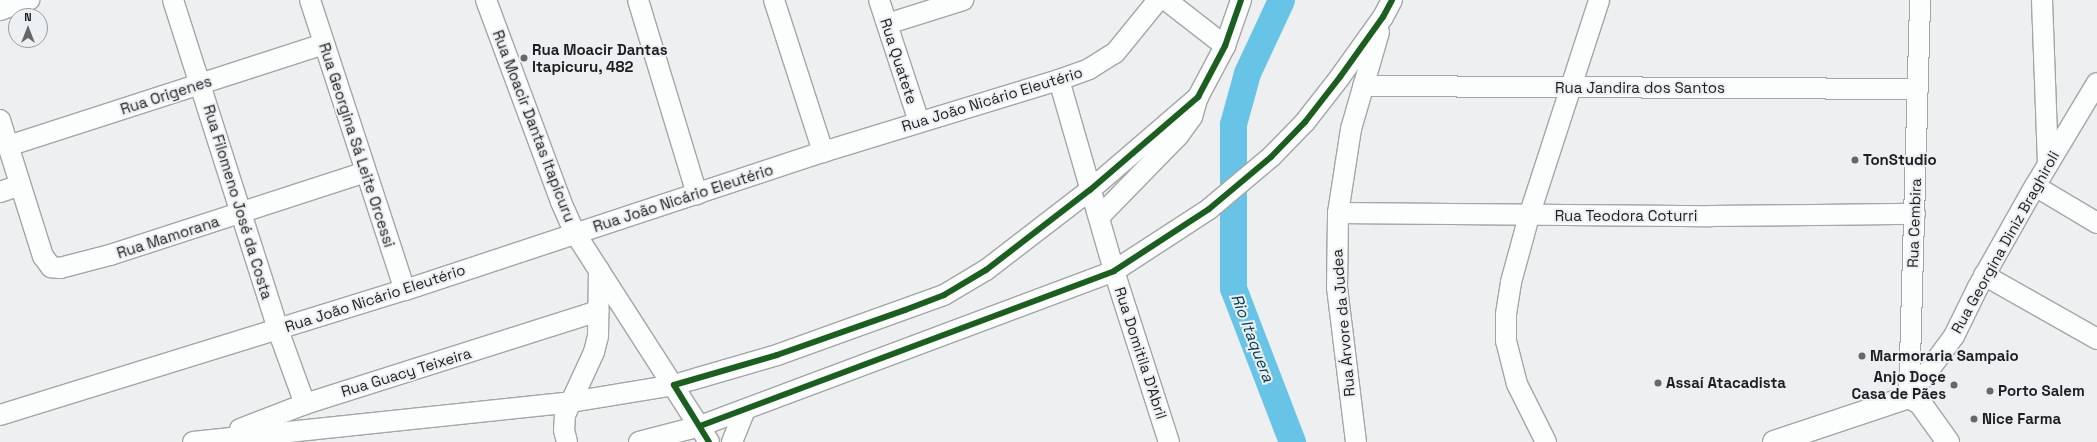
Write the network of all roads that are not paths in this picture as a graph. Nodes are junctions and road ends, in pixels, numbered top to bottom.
1 (29, 0) edge
2 (173, 0) edge
3 (310, 0) edge
4 (486, 0) edge
5 (638, 0) edge
6 (774, 0) edge
7 (880, 0) edge
8 (963, 0) edge
9 (1158, 0) edge
10 (1166, 0) edge
11 (1241, 0) edge
12 (1599, 0) edge
13 (1920, 0) edge
14 (2042, 0) edge
15 (1388, 9) edge
16 (0, 10) edge
17 (887, 24) junction
18 (324, 44) junction
19 (1225, 46) junction
20 (1059, 80) junction
21 (200, 83) junction
22 (2097, 83) edge
23 (1363, 86) junction
24 (1571, 87) junction
25 (1918, 89) junction
26 (1198, 97) junction
27 (0, 120) edge
28 (919, 122) junction
29 (8, 146) junction
30 (823, 152) junction
31 (2048, 163) junction
32 (365, 172) junction
33 (20, 185) junction
34 (2035, 186) junction
35 (1090, 190) junction
36 (0, 192) edge
37 (697, 194) junction
38 (240, 213) junction
39 (1338, 213) junction
40 (1915, 214) junction
41 (1530, 216) junction
42 (1099, 217) junction
43 (2097, 223) edge
44 (575, 233) junction
45 (599, 270) junction
46 (1114, 271) junction
47 (1984, 275) junction
48 (405, 290) junction
49 (599, 311) junction
50 (278, 330) junction
51 (2097, 339) edge
52 (1910, 355) junction
53 (1937, 360) junction
54 (674, 385) junction
55 (1909, 397) junction
56 (571, 402) junction
57 (305, 404) junction
58 (745, 410) junction
59 (0, 415) edge
60 (704, 434) edge
61 (216, 438) junction
62 (193, 442) edge
63 (567, 442) edge
64 (639, 442) edge
65 (732, 442) edge
66 (1169, 442) edge
67 (1356, 442) edge
68 (1546, 442) edge
69 (1774, 442) edge
70 (1948, 442) edge

1 - 16 street
2 - 21 street, Rua Filomeno José da Costa
3 - 18 street, Rua Georgina Sá Leite Orcessi
4 - 44 street, Rua Moacir Dantas Itapicuru
5 - 37 street
6 - 30 street
7 - 17 street, Rua Quatete
8 - 17 street
9 - 20 street, Rua João Nicário Eleutério
10 - 19 street
11 - 19 street
12 - 24 street
13 - 25 street, Rua Cembira
14 - 31 street
15 - 23 street, Rua Árvore da Judea
15 - 46 street
17 - 28 street, Rua Quatete
18 - 21 street, Rua Origenes
18 - 32 street, Rua Georgina Sá Leite Orcessi
19 - 26 street
20 - 28 street, Rua João Nicário Eleutério
20 - 35 street, Rua Domitila D'Abril
21 - 29 street, Rua Origenes
21 - 38 street, Rua Filomeno José da Costa
22 - 31 street, Rua Georgina Diniz Braghiroli
23 - 24 street, Rua Jandira dos Santos
23 - 39 street, Rua Árvore da Judea
24 - 25 street, Rua Jandira dos Santos
24 - 41 street
25 - 40 street, Rua Cembira
26 - 35 street
26 - 42 street
27 - 29 street
28 - 30 street, Rua João Nicário Eleutério
29 - 33 street
30 - 37 street, Rua João Nicário Eleutério
31 - 34 street, Rua Georgina Diniz Braghiroli
32 - 38 street, Rua Mamorana
32 - 48 street, Rua Georgina Sá Leite Orcessi
33 - 36 street
33 - 38 street, Rua Mamorana
34 - 43 street
34 - 47 street, Rua Georgina Diniz Braghiroli
35 - 42 street, Rua Domitila D'Abril
35 - 54 street
37 - 44 street, Rua João Nicário Eleutério
38 - 50 street, Rua Filomeno José da Costa
39 - 41 street, Rua Teodora Coturri
39 - 67 street, Rua Árvore da Judea
40 - 41 street, Rua Teodora Coturri
40 - 52 street, Rua Cembira
41 - 68 street
42 - 46 street, Rua Domitila D'Abril
44 - 45 street, Rua Moacir Dantas Itapicuru
44 - 48 street, Rua João Nicário Eleutério
45 - 49 street
45 - 54 street, Rua Moacir Dantas Itapicuru
46 - 58 street
46 - 66 street, Rua Domitila D'Abril
47 - 51 street
47 - 53 street, Rua Georgina Diniz Braghiroli
48 - 50 street, Rua João Nicário Eleutério
49 - 56 street
49 - 57 street, Rua Guacy Teixeira
50 - 57 street, Rua Filomeno José da Costa
50 - 59 street, Rua João Nicário Eleutério
52 - 53 street
52 - 55 street, Rua Cembira
53 - 55 street, Rua Georgina Diniz Braghiroli
54 - 56 street
54 - 60 street, Rua Moacir Dantas Itapicuru
55 - 69 main road
55 - 70 main road
56 - 61 street
56 - 63 street
57 - 61 street, Rua Guacy Teixeira
58 - 60 street
58 - 65 street
60 - 64 street
61 - 62 street

